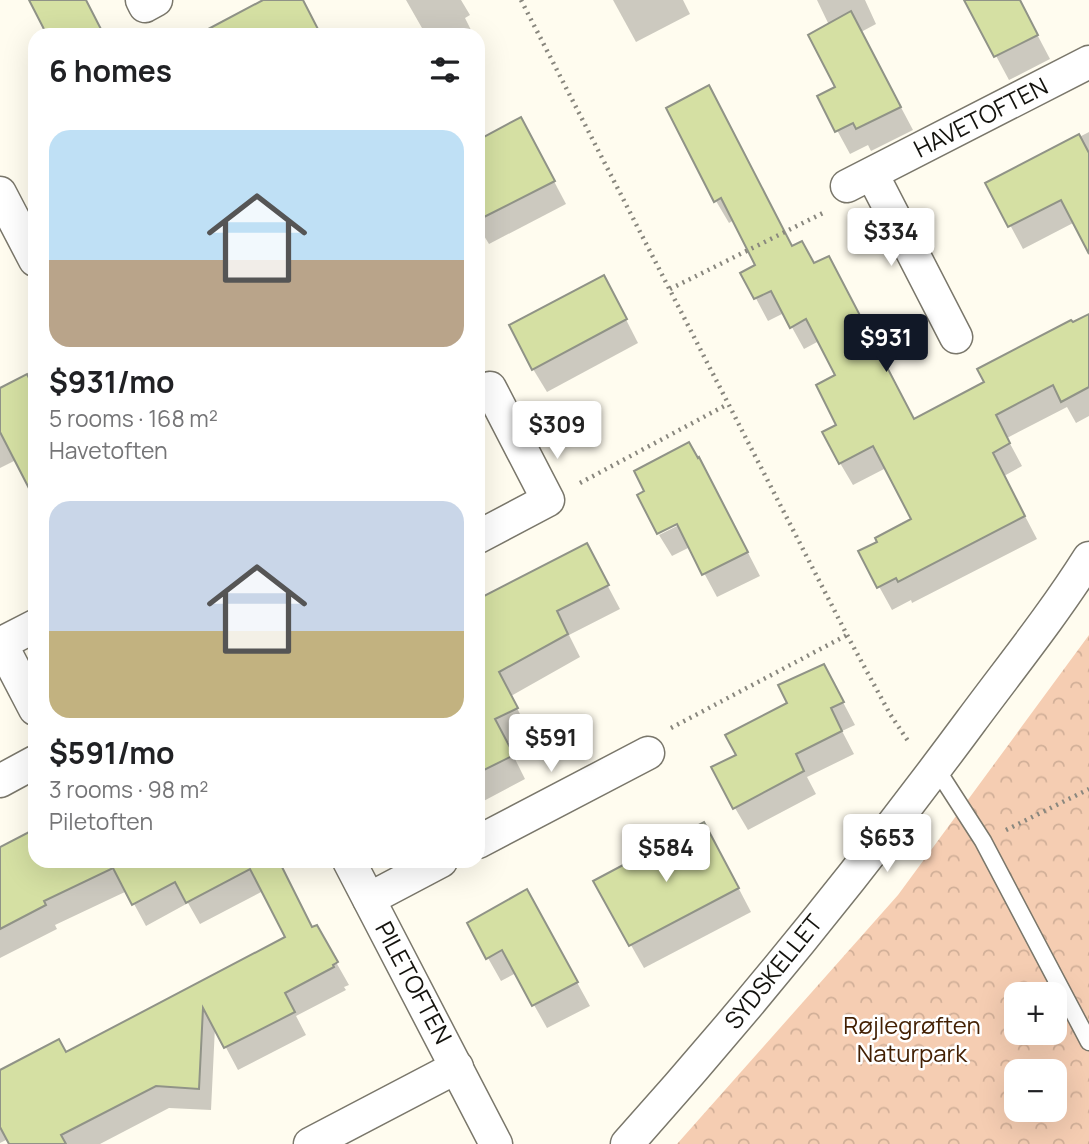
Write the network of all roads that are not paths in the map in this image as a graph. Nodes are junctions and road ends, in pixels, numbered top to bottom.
1 (142, 0) edge
2 (156, 0) edge
3 (1089, 62) edge
4 (0, 193) edge
5 (28, 247) edge
6 (956, 337) dead end
7 (485, 390) edge
8 (485, 533) edge
9 (1089, 558) edge
10 (28, 630) edge
11 (0, 644) edge
12 (28, 696) edge
13 (648, 753) road end
14 (28, 766) edge
15 (936, 768) junction
16 (0, 781) edge
17 (485, 838) edge
18 (353, 868) edge
19 (428, 868) edge
20 (369, 899) junction
21 (1089, 1042) edge
22 (457, 1067) junction
23 (310, 1144) edge
24 (496, 1144) edge
25 (627, 1144) edge

1 - 2 street
3 - 6 street, HAVETOFTEN
4 - 5 street
7 - 8 street
9 - 15 street, SYDSKELLET
10 - 11 street
11 - 12 street
13 - 17 street
14 - 16 street
15 - 21 lane
15 - 25 street, SYDSKELLET
18 - 20 street, PILETOFTEN
19 - 20 street, PILETOFTEN
20 - 22 street, PILETOFTEN
22 - 23 street, PILETOFTEN
22 - 24 street, PILETOFTEN

